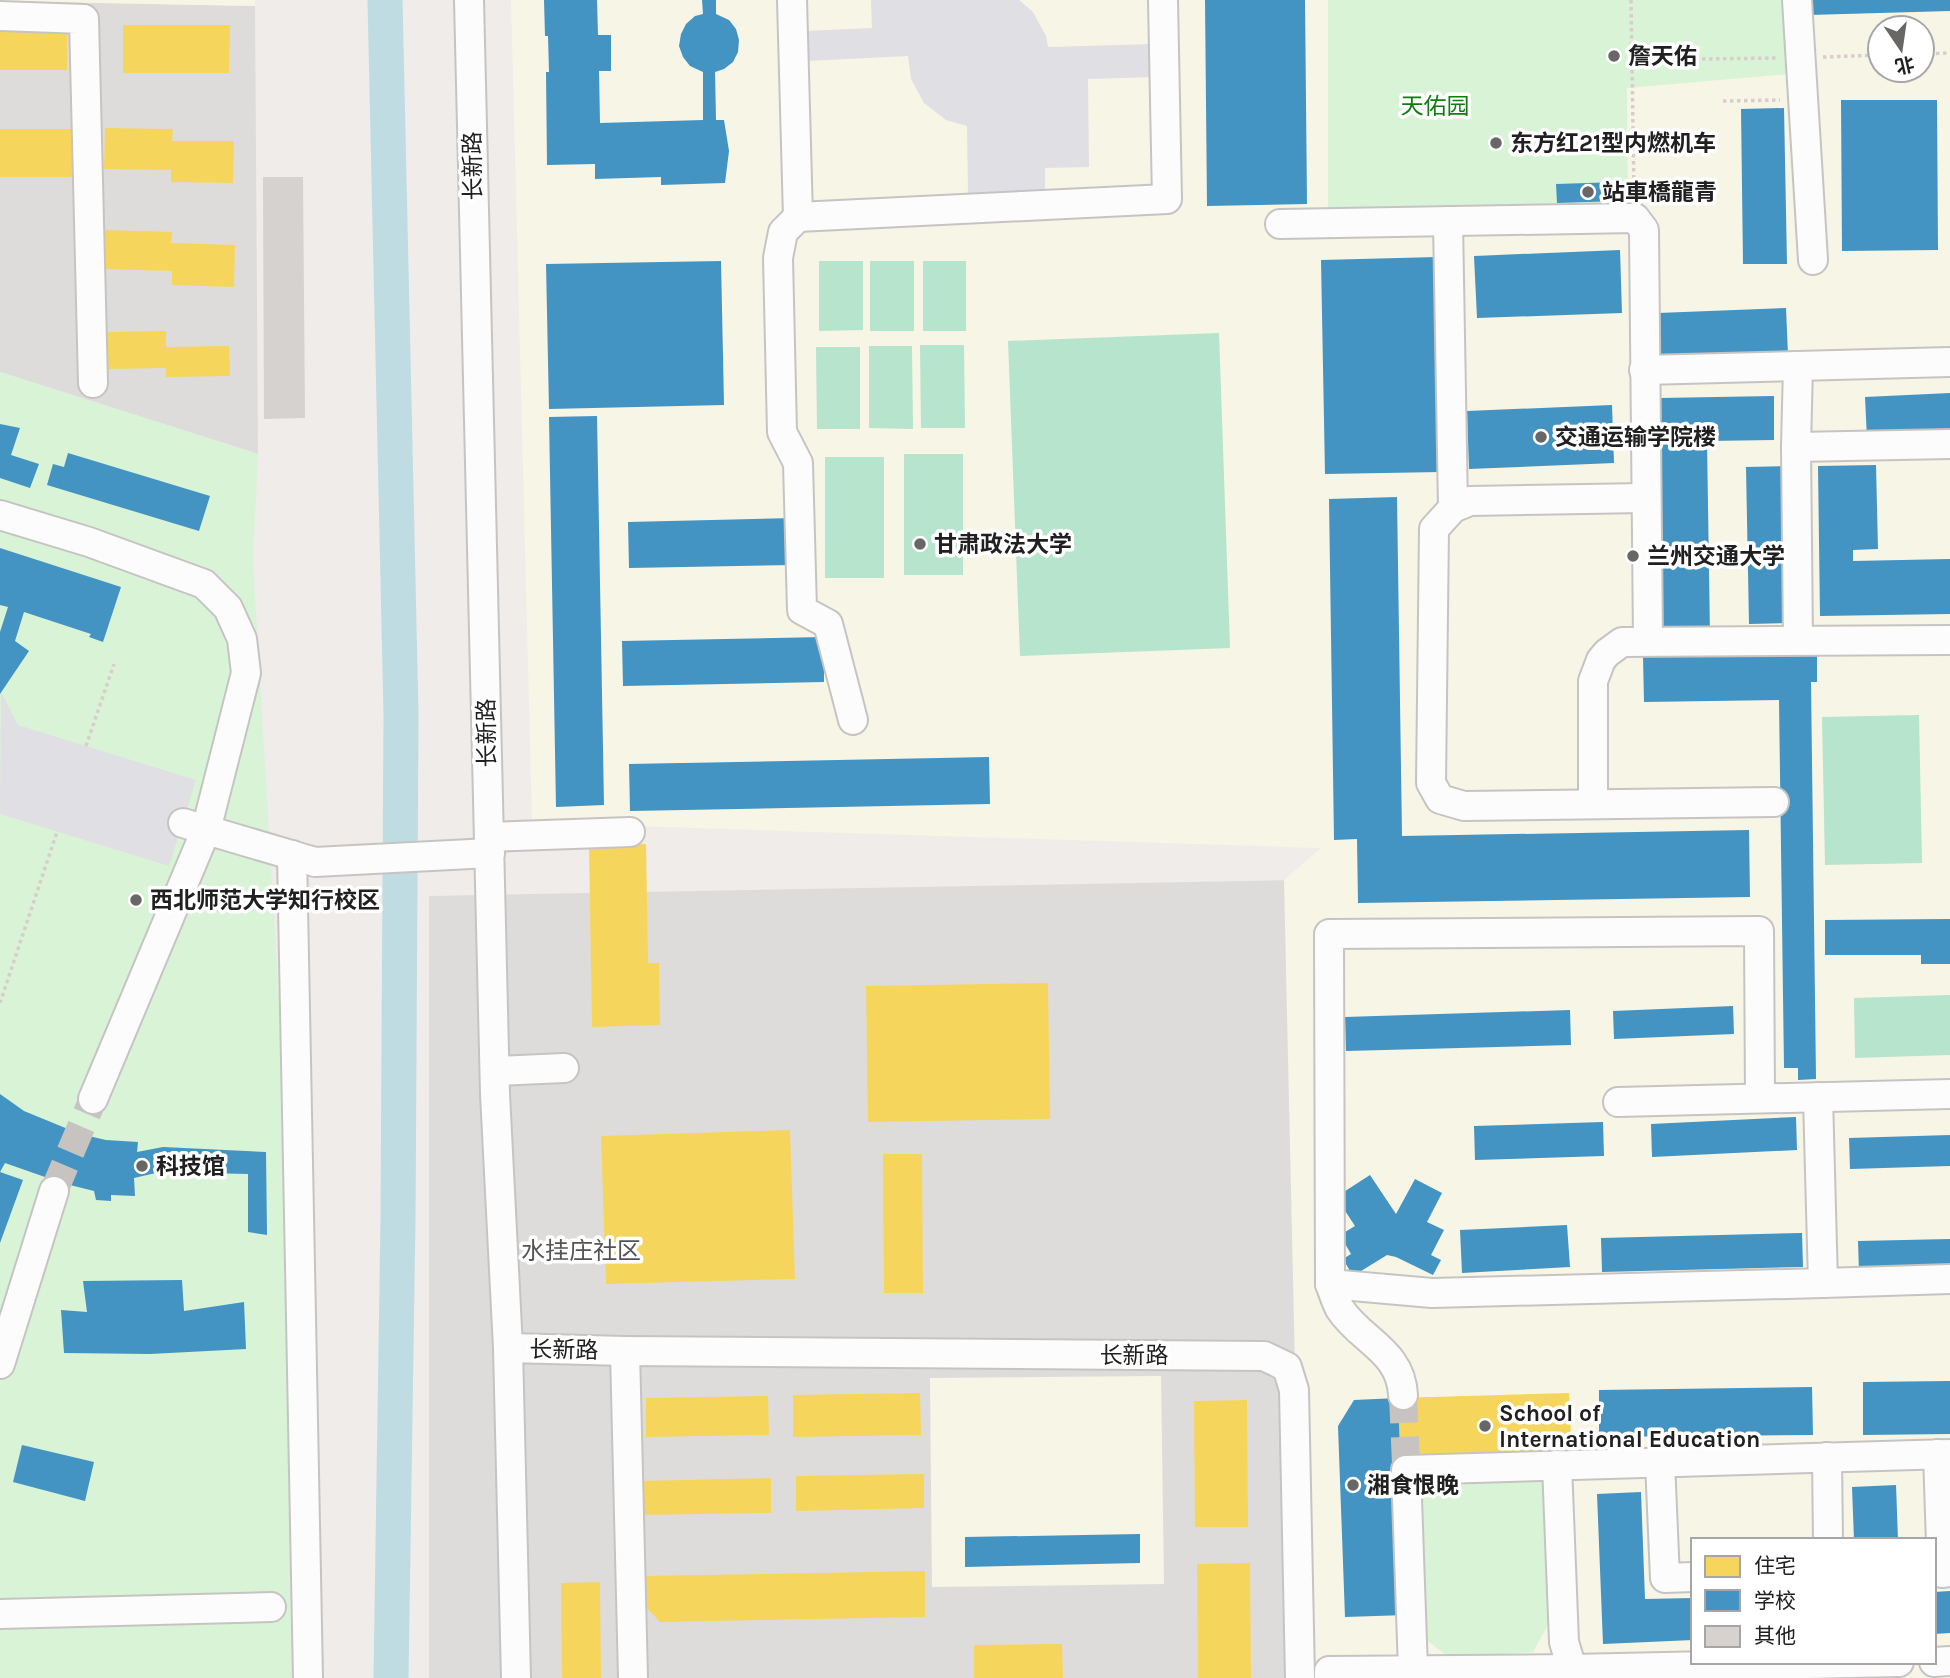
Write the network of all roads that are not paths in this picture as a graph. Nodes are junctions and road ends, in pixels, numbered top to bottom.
1 (469, 0) edge
2 (792, 0) edge
3 (1163, 0) edge
4 (1797, 0) edge
5 (0, 16) edge
6 (798, 218) junction
7 (1448, 221) junction
8 (1280, 224) dead end
9 (1813, 260) dead end
10 (1950, 362) edge
11 (1798, 366) junction
12 (1644, 370) junction
13 (93, 383) dead end
14 (1950, 444) edge
15 (1796, 447) junction
16 (1645, 498) junction
17 (1453, 508) junction
18 (0, 515) edge
19 (1798, 640) junction
20 (1950, 640) edge
21 (1648, 641) junction
22 (853, 720) dead end
23 (1773, 802) dead end
24 (1593, 804) junction
25 (195, 826) junction
26 (629, 832) dead end
27 (489, 845) junction
28 (292, 855) junction
29 (564, 1068) dead end
30 (495, 1071) junction
31 (1950, 1094) edge
32 (1818, 1097) junction
33 (1760, 1098) junction
34 (93, 1099) tunnel mouth
35 (1618, 1102) dead end
36 (54, 1191) tunnel mouth
37 (1950, 1279) edge
38 (1823, 1283) junction
39 (1330, 1284) junction
40 (9, 1305) edge
41 (508, 1349) junction
42 (625, 1351) junction
43 (0, 1364) edge
44 (1403, 1395) tunnel mouth
45 (1944, 1454) edge
46 (1827, 1457) junction
47 (1660, 1462) junction
48 (1557, 1465) junction
49 (1828, 1538) edge
50 (1950, 1572) edge
51 (1691, 1577) edge
52 (271, 1606) dead end
53 (0, 1614) edge
54 (1803, 1664) edge
55 (1413, 1670) junction
56 (1572, 1673) edge
57 (308, 1678) edge
58 (516, 1678) edge
59 (633, 1678) edge
60 (1300, 1678) edge
61 (1329, 1678) edge

1 - 27 street, 长新路
2 - 6 street
3 - 6 street
4 - 9 street
5 - 13 street
6 - 22 street
7 - 8 street
7 - 12 street
7 - 17 street
10 - 11 street
11 - 12 street
11 - 15 street
12 - 16 street
14 - 15 street
15 - 19 street
16 - 17 street
16 - 21 street
17 - 24 street
18 - 25 street
19 - 20 street
19 - 21 street
21 - 24 street
23 - 24 street
25 - 28 street
25 - 34 street
26 - 27 street
27 - 28 street
27 - 30 street, 长新路
28 - 57 street
29 - 30 street
30 - 41 street, 长新路
31 - 32 street
32 - 33 street
32 - 38 street
33 - 35 street
33 - 39 street
36 - 40 street
37 - 38 street
38 - 39 street
39 - 44 street
40 - 43 street
41 - 42 street, 长新路
41 - 58 street
42 - 59 street, 长新路
42 - 60 street, 长新路
45 - 46 street
45 - 50 street
46 - 47 street
46 - 49 street
47 - 48 street
47 - 51 street
48 - 55 street
48 - 56 street
52 - 53 street
54 - 56 street
55 - 56 street
55 - 61 street

